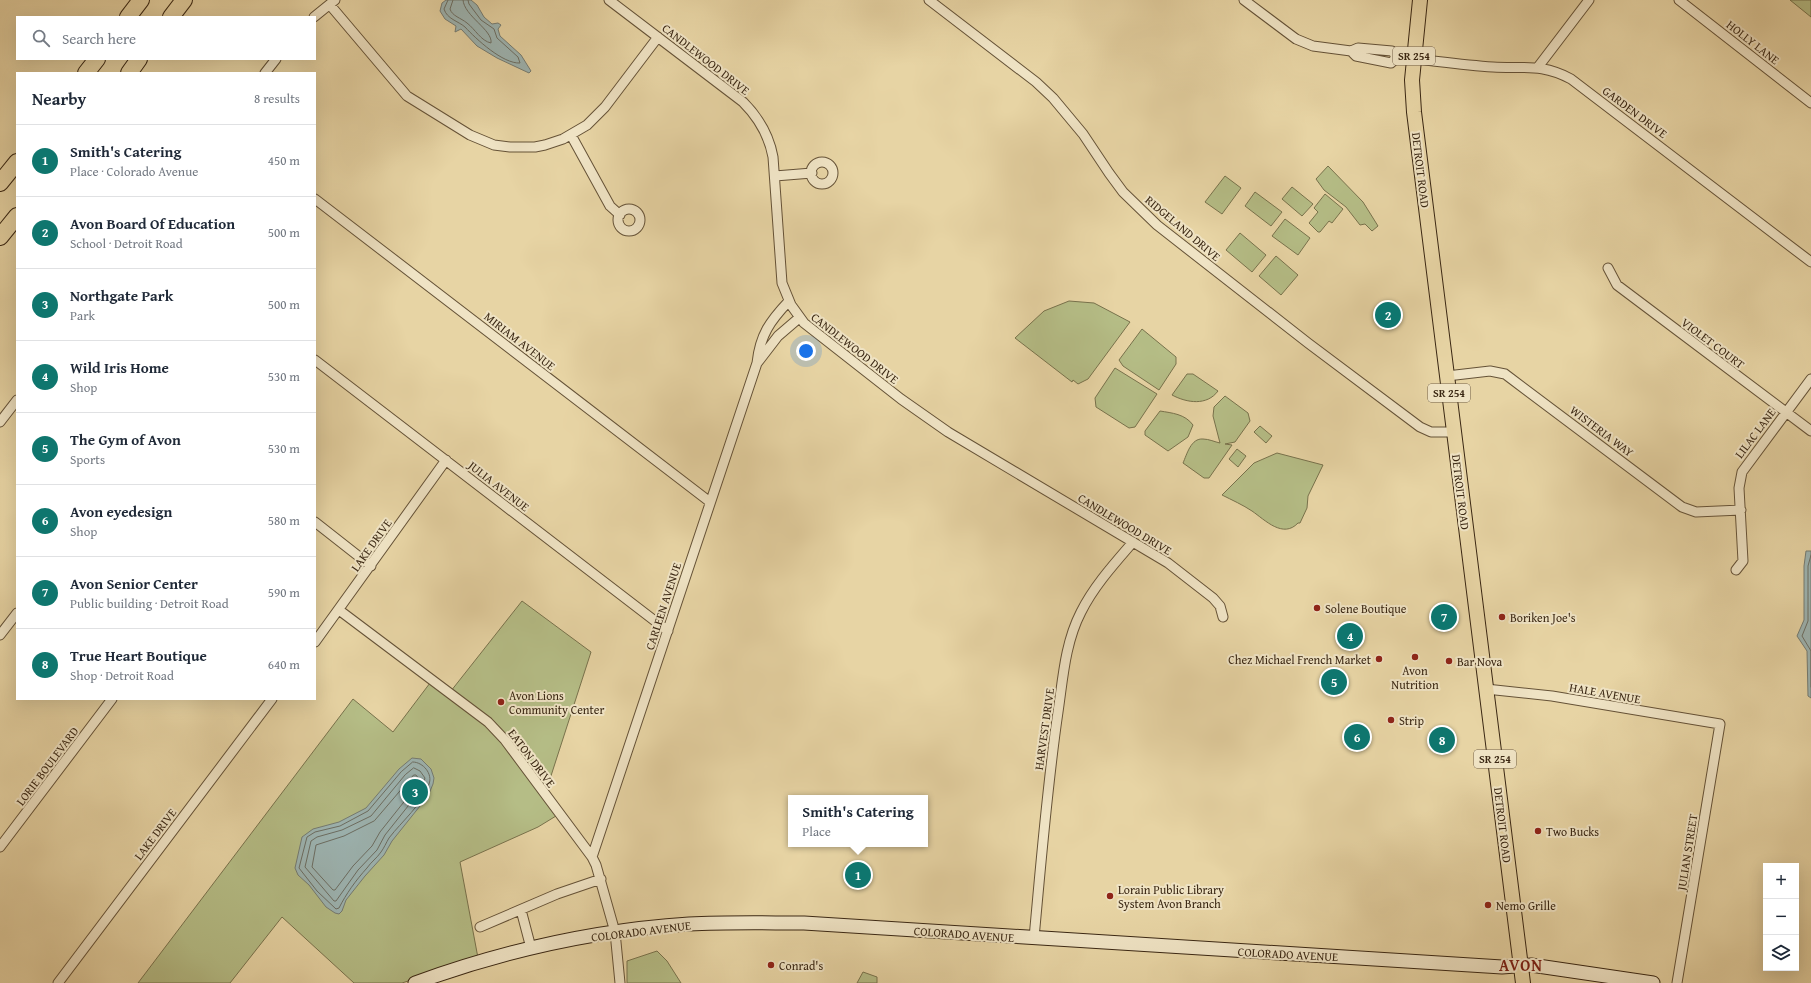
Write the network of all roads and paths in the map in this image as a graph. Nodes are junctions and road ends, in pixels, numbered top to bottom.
1 (141, 0) edge
2 (184, 0) edge
3 (609, 0) edge
4 (929, 0) edge
5 (1244, 0) edge
6 (1420, 0) edge
7 (1589, 0) edge
8 (1679, 0) edge
9 (332, 2) edge
10 (1257, 5) edge
11 (129, 16) edge
12 (172, 16) edge
13 (315, 16) edge
14 (658, 37) junction
15 (1414, 59) junction
16 (96, 60) edge
17 (138, 60) edge
18 (275, 60) edge
19 (1538, 67) junction
20 (87, 72) edge
21 (130, 72) edge
22 (266, 72) edge
23 (1811, 104) edge
24 (571, 135) junction
25 (16, 163) edge
26 (812, 173) dead end
27 (775, 176) junction
28 (0, 183) edge
29 (316, 200) edge
30 (620, 215) dead end
31 (16, 217) edge
32 (0, 237) edge
33 (1811, 262) edge
34 (1608, 268) dead end
35 (789, 301) junction
36 (800, 318) junction
37 (316, 361) edge
38 (757, 363) junction
39 (1447, 376) junction
40 (1811, 379) edge
41 (16, 401) edge
42 (1786, 413) junction
43 (0, 422) edge
44 (1811, 431) edge
45 (1454, 432) junction
46 (446, 460) junction
47 (710, 502) junction
48 (1741, 510) junction
49 (316, 523) edge
50 (1133, 542) junction
51 (371, 566) junction
52 (1736, 570) dead end
53 (340, 610) junction
54 (16, 614) edge
55 (1223, 617) dead end
56 (668, 630) junction
57 (0, 635) edge
58 (316, 641) edge
59 (1486, 689) junction
60 (111, 700) edge
61 (271, 700) edge
62 (1720, 724) joint
63 (0, 847) edge
64 (592, 857) junction
65 (601, 879) junction
66 (521, 910) junction
67 (480, 927) dead end
68 (615, 932) junction
69 (1034, 938) junction
70 (531, 948) junction
71 (1521, 965) junction
72 (620, 981) edge
73 (58, 983) edge
74 (414, 983) edge
75 (1523, 983) edge
76 (1653, 983) edge
77 (1677, 983) edge

1 - 11 highway
2 - 12 highway
3 - 14 street, CANDLEWOOD DRIVE
4 - 45 street, RIDGELAND DRIVE
5 - 10 street
6 - 15 main road, DETROIT ROAD / SR 254
7 - 19 street
8 - 23 street, HOLLY LANE
9 - 13 street
9 - 24 street
10 - 15 street, GARDEN DRIVE
14 - 24 street
14 - 27 street, CANDLEWOOD DRIVE
15 - 19 street, GARDEN DRIVE
15 - 39 main road, DETROIT ROAD / SR 254
16 - 20 highway
17 - 21 highway
18 - 22 street
19 - 33 street, GARDEN DRIVE
24 - 30 street
25 - 28 highway
26 - 27 street
27 - 35 street, CANDLEWOOD DRIVE
29 - 47 street, MIRIAM AVENUE
31 - 32 highway
34 - 42 street, VIOLET COURT
35 - 36 street, CANDLEWOOD DRIVE
35 - 38 street, CARLEEN AVENUE
36 - 38 street, CARLEEN AVENUE
36 - 50 street, CANDLEWOOD DRIVE
37 - 46 street, JULIA AVENUE
38 - 47 street, CARLEEN AVENUE
39 - 45 main road, DETROIT ROAD / SR 254
39 - 48 street, WISTERIA WAY
40 - 42 street, LILAC LANE
41 - 43 street
42 - 44 street, VIOLET COURT
42 - 48 street, LILAC LANE
45 - 59 main road, DETROIT ROAD / SR 254
46 - 51 street, LAKE DRIVE
46 - 56 street, JULIA AVENUE
47 - 56 street, CARLEEN AVENUE
48 - 52 street, LILAC LANE
49 - 51 street
50 - 55 street, CANDLEWOOD DRIVE
50 - 69 street, HARVEST DRIVE
51 - 53 street, LAKE DRIVE
53 - 58 street, LAKE DRIVE
53 - 64 street, EATON DRIVE
54 - 57 street
56 - 64 street, CARLEEN AVENUE
59 - 62 street, HALE AVENUE
59 - 71 main road, DETROIT ROAD / SR 254
60 - 63 street, LORIE BOULEVARD
61 - 73 street, LAKE DRIVE
62 - 77 street, JULIAN STREET
64 - 65 street, EATON DRIVE
65 - 66 street
65 - 68 street, EATON DRIVE
66 - 67 street
66 - 70 street
68 - 69 main road, COLORADO AVENUE
68 - 70 main road, COLORADO AVENUE
68 - 72 street, EATON DRIVE
69 - 71 main road, COLORADO AVENUE
70 - 74 main road, COLORADO AVENUE
71 - 75 main road, DETROIT ROAD / SR 254
71 - 76 main road, COLORADO AVENUE

